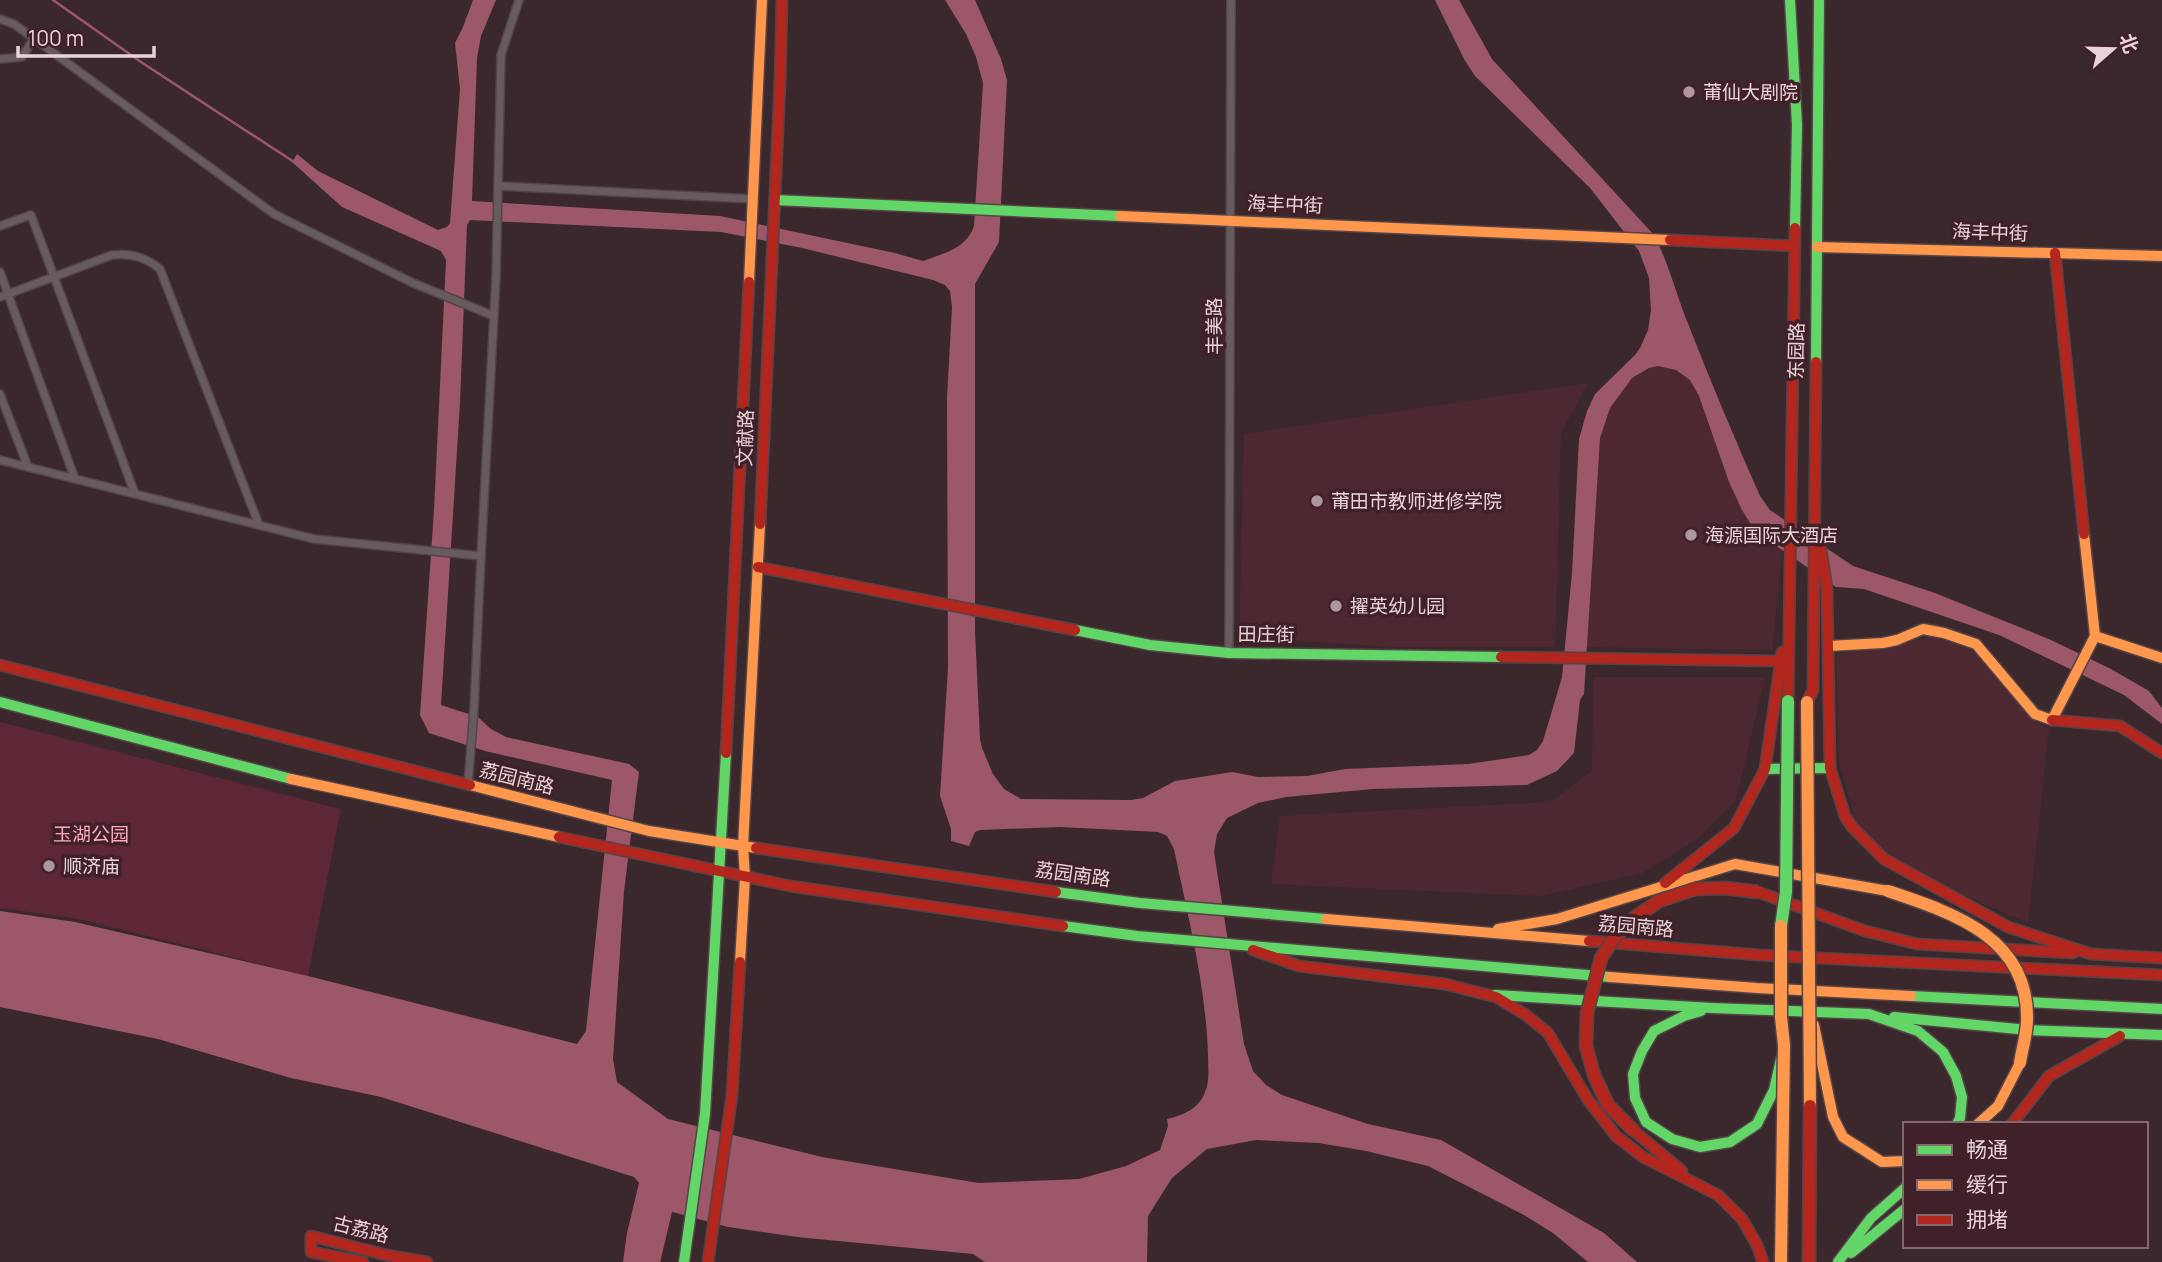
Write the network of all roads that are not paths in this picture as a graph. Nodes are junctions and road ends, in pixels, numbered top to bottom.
1 (519, 0) edge
2 (1231, 0) edge
3 (1790, 0) edge
4 (762, 1) edge
5 (1820, 1) edge
6 (782, 2) edge
7 (0, 19) edge
8 (34, 38) junction
9 (0, 59) edge
10 (498, 187) junction
11 (753, 199) junction
12 (775, 200) junction
13 (1230, 221) junction
14 (0, 226) edge
15 (1795, 246) junction
16 (1817, 247) junction
17 (2055, 253) junction
18 (2162, 256) edge
19 (0, 272) edge
20 (54, 276) junction
21 (4, 295) edge
22 (494, 316) junction
23 (0, 394) edge
24 (0, 460) edge
25 (28, 467) junction
26 (75, 479) junction
27 (135, 494) junction
28 (1814, 502) junction
29 (259, 525) junction
30 (478, 556) junction
31 (758, 567) junction
32 (1791, 579) junction
33 (2095, 637) junction
34 (1829, 646) junction
35 (1229, 653) junction
36 (2162, 658) edge
37 (1781, 661) junction
38 (0, 665) edge
39 (0, 702) edge
40 (2052, 720) junction
41 (2162, 753) edge
42 (1830, 768) junction
43 (1765, 769) junction
44 (468, 785) junction
45 (721, 842) junction
46 (743, 846) junction
47 (719, 871) junction
48 (745, 877) junction
49 (1660, 887) junction
50 (1480, 932) junction
51 (1237, 944) junction
52 (2091, 954) junction
53 (2162, 958) edge
54 (2162, 975) edge
55 (1484, 994) junction
56 (1712, 1008) junction
57 (2162, 1009) edge
58 (1811, 1014) junction
59 (1869, 1014) junction
60 (2162, 1035) edge
61 (2120, 1036) junction
62 (1784, 1045) junction
63 (1958, 1122) edge
64 (1980, 1122) edge
65 (2014, 1122) edge
66 (1903, 1161) edge
67 (1696, 1184) junction
68 (1903, 1190) edge
69 (1903, 1211) edge
70 (363, 1262) edge
71 (427, 1262) edge
72 (684, 1262) edge
73 (708, 1262) edge
74 (1763, 1262) edge
75 (1781, 1262) edge
76 (1809, 1262) edge
77 (1839, 1262) edge

1 - 10 street
2 - 13 street, 丰美路
3 - 15 main road, 东园路
4 - 11 main road
5 - 16 main road, 东园路
6 - 12 main road, 文献路
7 - 8 street
8 - 9 street
8 - 22 street
10 - 11 street
10 - 22 street
11 - 45 main road
12 - 13 main road, 海丰中街
12 - 31 main road, 文献路
13 - 15 main road, 海丰中街
13 - 35 street, 丰美路
14 - 20 street
15 - 32 main road, 东园路
16 - 17 main road, 海丰中街
16 - 28 main road, 东园路
17 - 18 main road, 海丰中街
17 - 33 main road
19 - 21 street
20 - 21 street
20 - 27 street
20 - 29 street
21 - 26 street
22 - 30 street
23 - 25 street
24 - 25 street
25 - 26 street
26 - 27 street
27 - 29 street
28 - 34 main road
28 - 58 main road, 东园路, bridge
29 - 30 street
30 - 44 street
31 - 35 main road, 田庄街
31 - 46 main road, 文献路
32 - 37 main road
32 - 62 main road, 东园路, bridge
33 - 36 main road
33 - 40 main road
34 - 40 main road
34 - 42 main road
35 - 37 main road, 田庄街
37 - 43 main road
38 - 44 main road, 荔园南路
39 - 47 main road
40 - 41 main road
42 - 43 main road
42 - 52 main road
43 - 49 main road
44 - 45 main road, 荔园南路
45 - 46 main road, 荔园南路
45 - 47 main road
46 - 48 main road, 文献路
46 - 50 main road, 荔园南路
47 - 48 main road
47 - 72 main road
48 - 51 main road
48 - 73 main road, 文献路
49 - 50 main road
49 - 64 main road, bridge
50 - 54 main road, 荔园南路
51 - 55 main road
51 - 57 main road
52 - 53 main road
52 - 67 main road, bridge
55 - 56 main road
55 - 67 main road
56 - 59 main road
56 - 62 main road, bridge
58 - 66 main road, bridge
58 - 76 main road, bridge
59 - 61 main road
59 - 63 main road
60 - 61 main road
61 - 65 main road
62 - 75 main road, bridge
67 - 74 main road
68 - 77 main road
69 - 77 main road
70 - 71 main road, 古荔路

